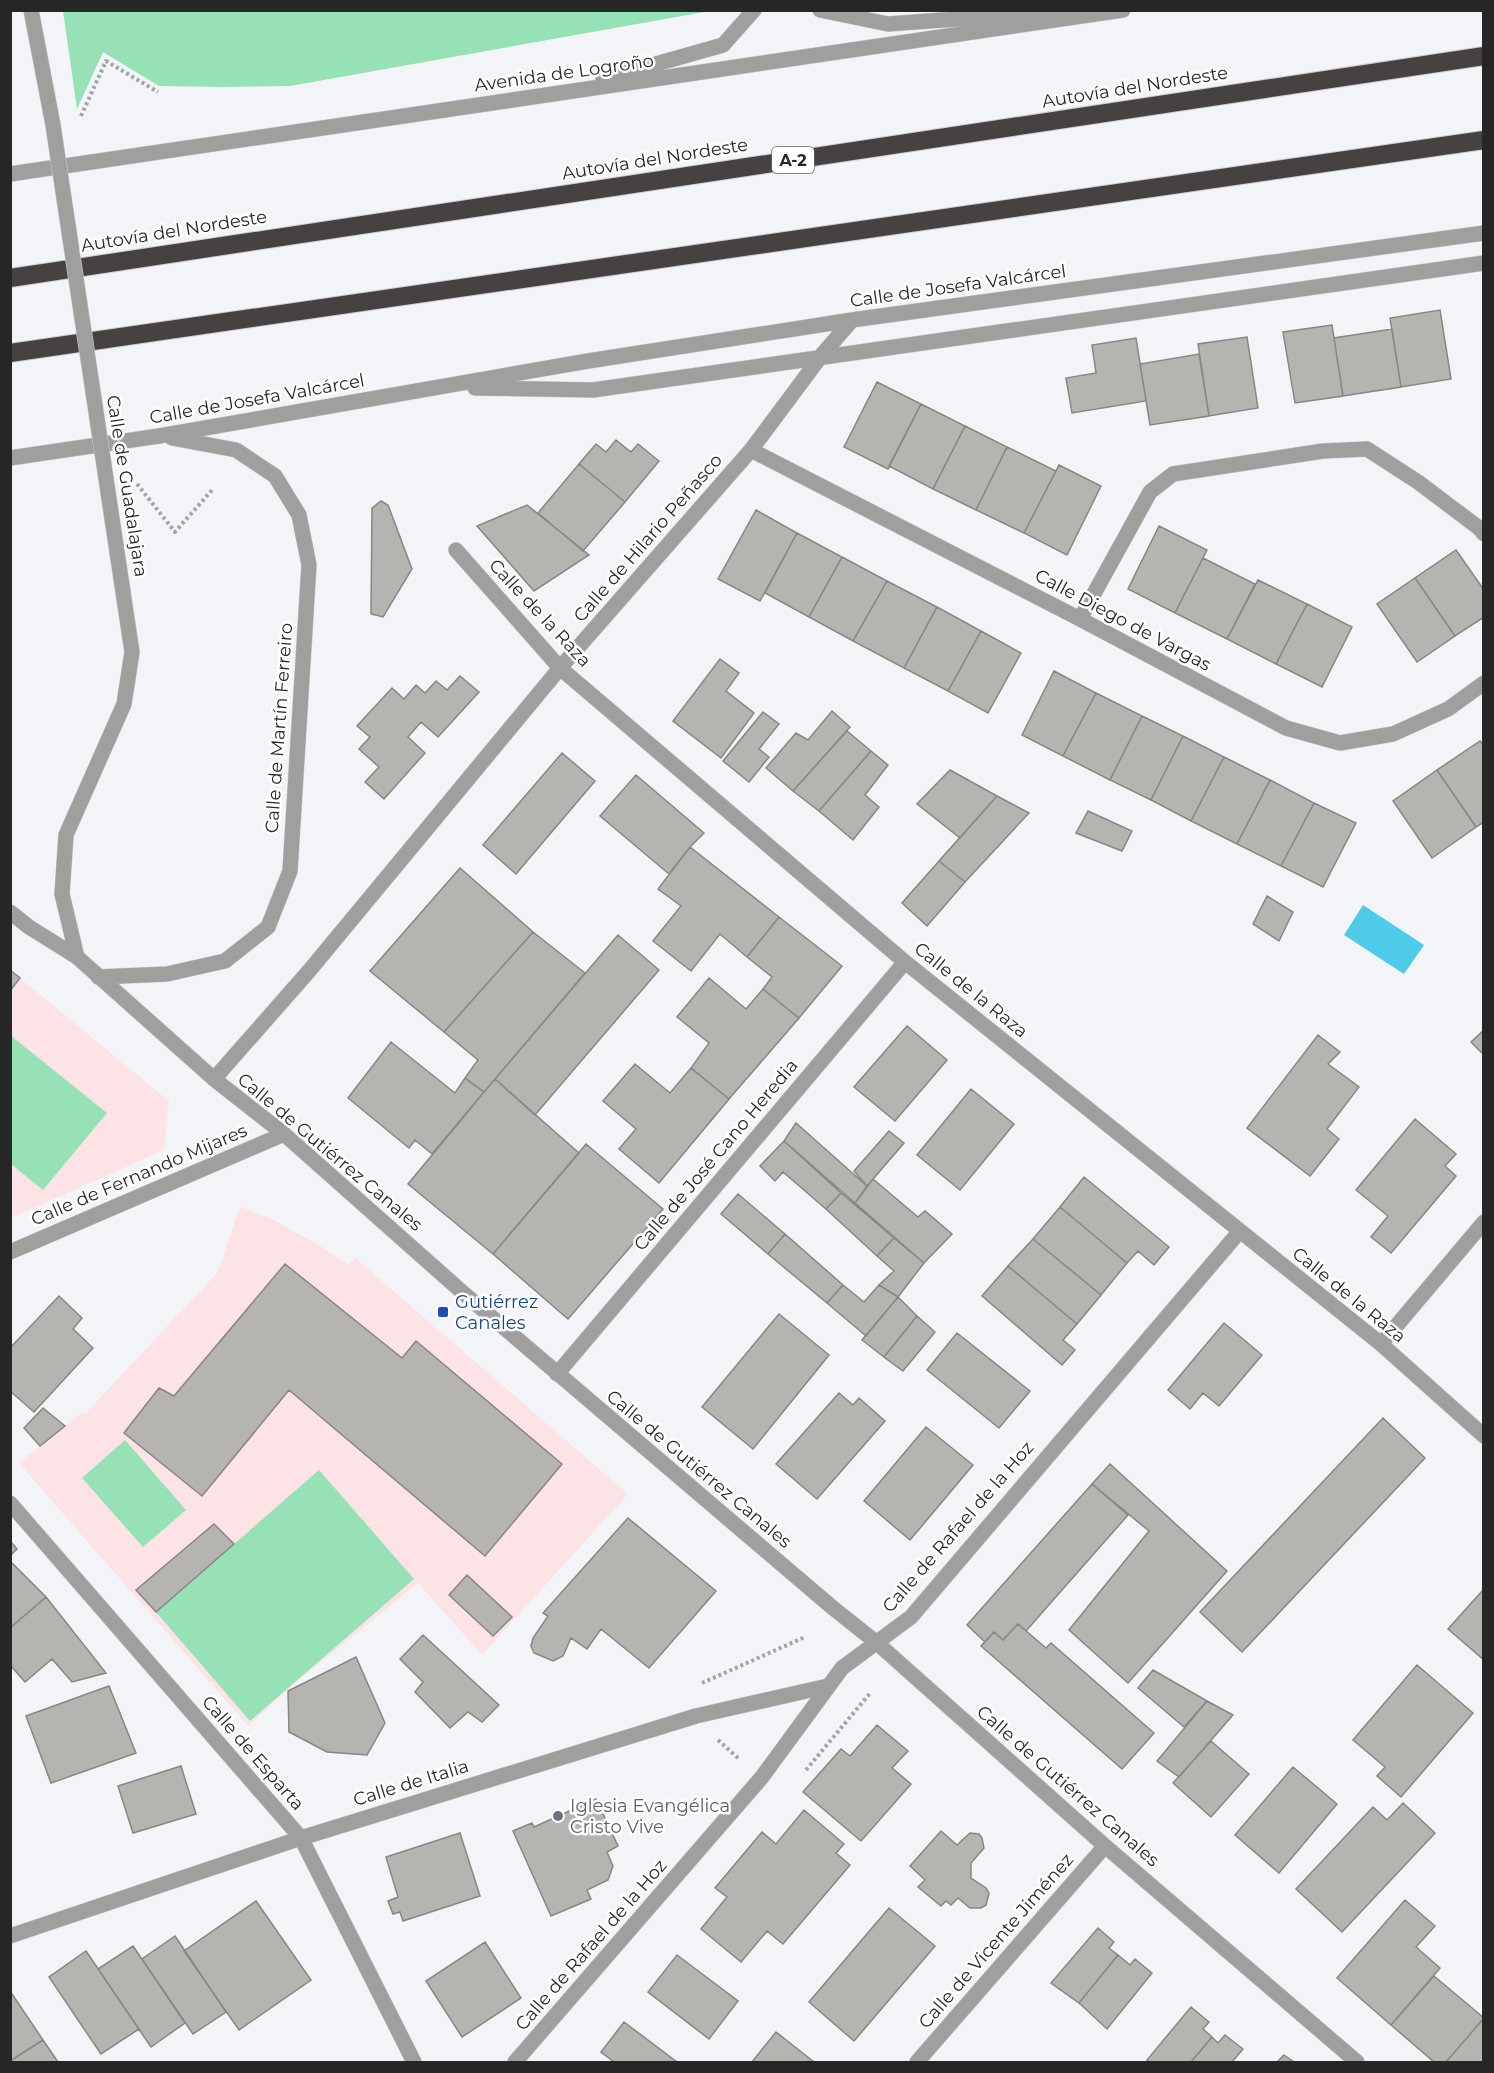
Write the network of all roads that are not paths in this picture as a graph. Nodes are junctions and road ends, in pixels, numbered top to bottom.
1 (31, 10) edge
2 (754, 10) edge
3 (820, 10) edge
4 (1072, 10) edge
5 (1124, 10) edge
6 (1484, 56) edge
7 (543, 96) junction
8 (1484, 140) edge
9 (10, 174) edge
10 (1484, 233) edge
11 (1484, 263) edge
12 (10, 278) edge
13 (852, 320) junction
14 (10, 353) edge
15 (821, 356) junction
16 (439, 387) junction
17 (159, 436) junction
18 (751, 450) junction
19 (10, 458) edge
20 (1484, 534) edge
21 (456, 550) dead end
22 (1080, 619) junction
23 (560, 668) junction
24 (1484, 683) edge
25 (10, 912) edge
26 (77, 957) junction
27 (905, 962) junction
28 (98, 977) junction
29 (214, 1079) junction
30 (284, 1134) junction
31 (1484, 1222) edge
32 (1240, 1231) junction
33 (10, 1252) edge
34 (1381, 1344) junction
35 (557, 1374) junction
36 (1484, 1436) edge
37 (10, 1503) edge
38 (877, 1643) junction
39 (828, 1686) junction
40 (301, 1838) junction
41 (1105, 1846) junction
42 (10, 1936) edge
43 (414, 2062) edge
44 (515, 2062) edge
45 (917, 2062) edge
46 (1357, 2062) edge

1 - 26 street, Calle de Guadalajara, bridge
2 - 7 street
3 - 4 street
5 - 7 street, Avenida de Logroño
6 - 12 highway, Autovía del Nordeste / A-2
7 - 9 street, Avenida de Logroño
8 - 14 highway
10 - 13 street, Calle de Josefa Valcárcel
11 - 15 street, Calle de Josefa Valcárcel
13 - 15 street, Calle de Hilario Peñasco
13 - 16 street, Calle de Josefa Valcárcel
15 - 16 street, Calle de Josefa Valcárcel
15 - 18 street, Calle de Hilario Peñasco
16 - 17 street, Calle de Josefa Valcárcel
17 - 19 street, Calle de Josefa Valcárcel
17 - 28 street, Calle de Martín Ferreiro
18 - 22 street, Calle Diego de Vargas
18 - 23 street, Calle de Hilario Peñasco
20 - 22 street
21 - 23 street, Calle de la Raza
22 - 24 street, Calle Diego de Vargas
23 - 27 street, Calle de la Raza
23 - 29 street, Calle de Hilario Peñasco
25 - 26 street, Calle de Gutiérrez Canales
26 - 28 street, Calle de Gutiérrez Canales
27 - 32 street, Calle de la Raza
27 - 35 street, Calle de José Cano Heredia
28 - 29 street, Calle de Gutiérrez Canales
29 - 30 street, Calle de Gutiérrez Canales
30 - 33 street, Calle de Fernando Mijares
30 - 35 street, Calle de Gutiérrez Canales
31 - 34 street
32 - 34 street, Calle de la Raza
32 - 38 street, Calle de Rafael de la Hoz
34 - 36 street, Calle de la Raza
35 - 38 street, Calle de Gutiérrez Canales
37 - 40 street, Calle de Esparta
38 - 39 street, Calle de Rafael de la Hoz
38 - 41 street, Calle de Gutiérrez Canales
39 - 40 street, Calle de Italia
39 - 44 street, Calle de Rafael de la Hoz
40 - 42 street, Calle de Italia
40 - 43 street, Calle de Esparta
41 - 45 street, Calle de Vicente Jiménez
41 - 46 street, Calle de Gutiérrez Canales

